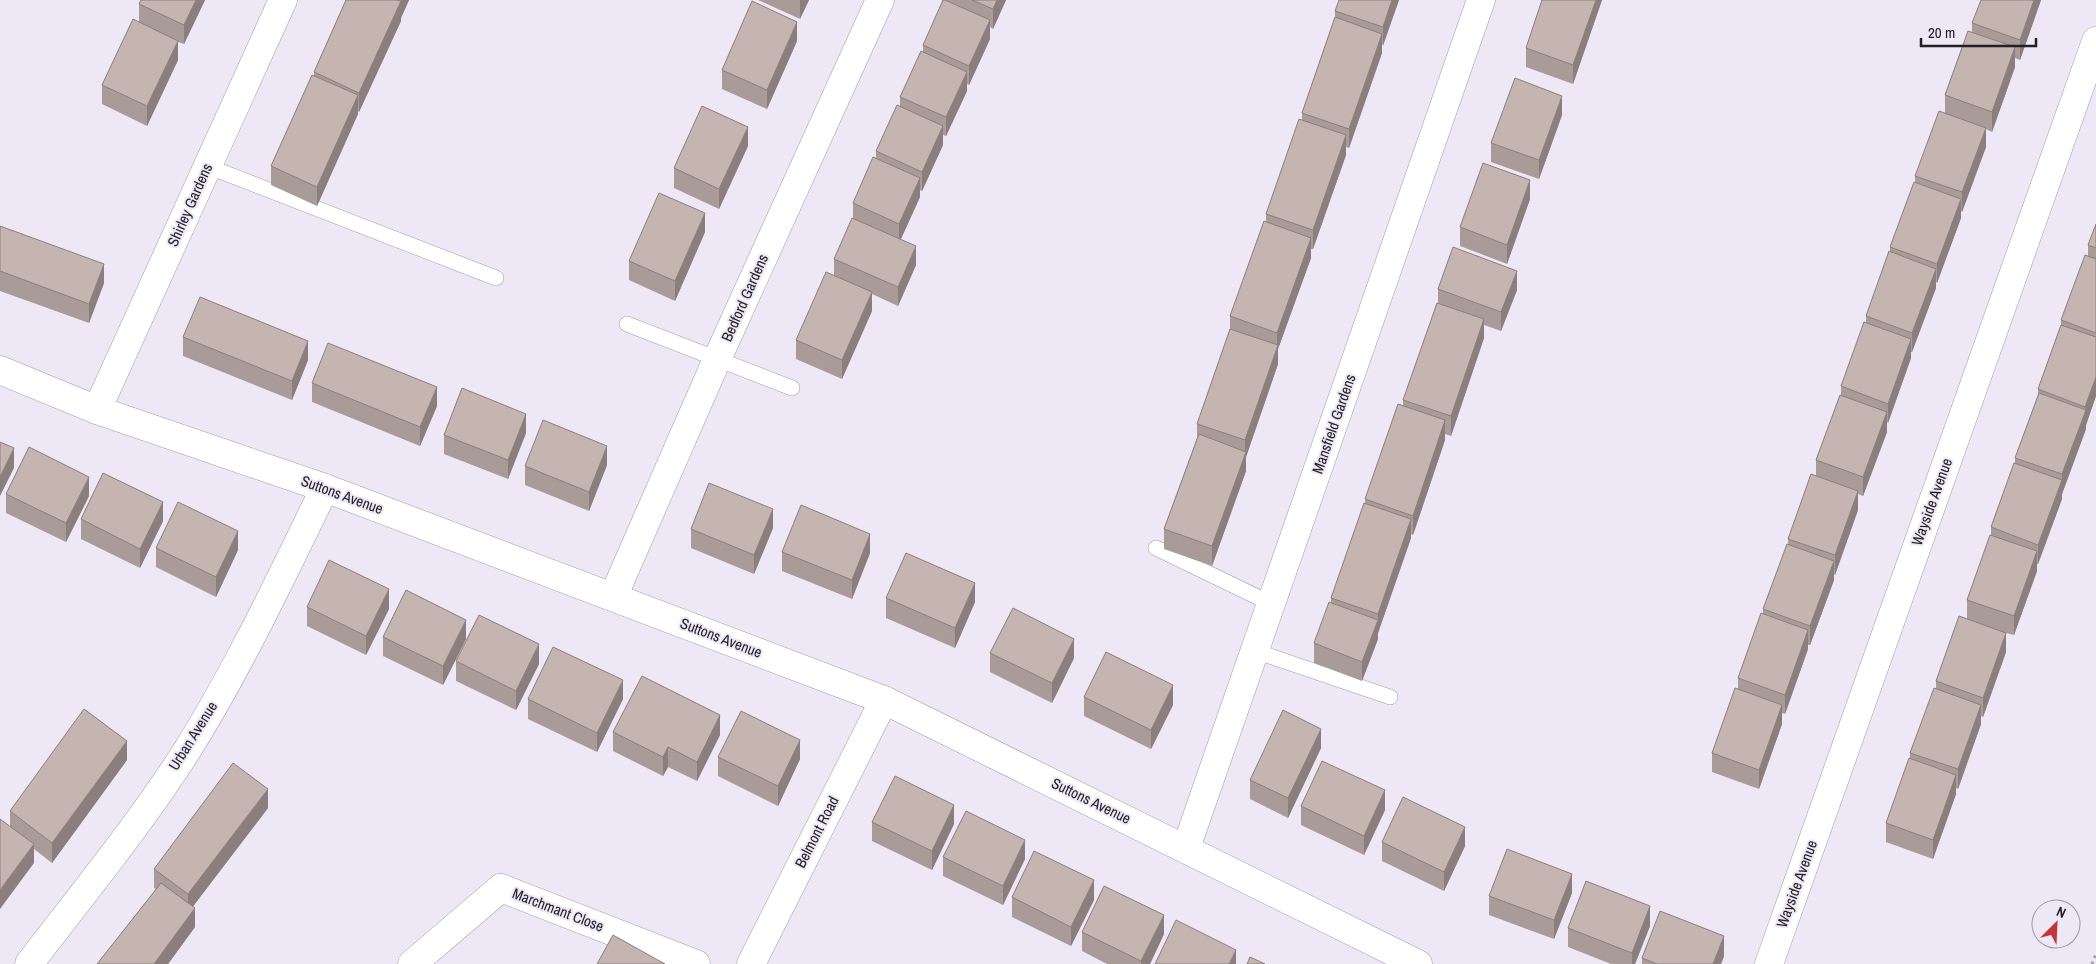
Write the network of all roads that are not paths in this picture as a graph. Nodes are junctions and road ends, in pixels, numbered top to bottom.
1 (283, 0) edge
2 (880, 0) edge
3 (1481, 0) edge
4 (2096, 41) edge
5 (207, 166) junction
6 (496, 278) dead end
7 (627, 324) dead end
8 (718, 357) junction
9 (0, 370) edge
10 (792, 388) dead end
11 (97, 410) junction
12 (324, 488) junction
13 (1156, 548) dead end
14 (612, 597) junction
15 (1272, 604) junction
16 (1254, 651) junction
17 (1390, 696) dead end
18 (884, 700) junction
19 (1186, 848) junction
20 (1406, 961) edge
21 (29, 964) edge
22 (412, 964) edge
23 (696, 964) edge
24 (751, 964) edge
25 (1769, 964) edge

1 - 5 street, Shirley Gardens
2 - 8 street, Bedford Gardens
3 - 15 street, Mansfield Gardens
4 - 25 street, Wayside Avenue
5 - 6 lane
5 - 11 street, Shirley Gardens
7 - 8 lane
8 - 10 lane
8 - 14 street, Bedford Gardens
9 - 11 street, Suttons Avenue
11 - 12 street, Suttons Avenue
12 - 14 street, Suttons Avenue
12 - 21 street, Urban Avenue
13 - 15 lane
14 - 18 street, Suttons Avenue
15 - 16 street, Mansfield Gardens
16 - 17 lane
16 - 19 street, Mansfield Gardens
18 - 19 street, Suttons Avenue
18 - 24 street, Belmont Road
19 - 20 street, Suttons Avenue
22 - 23 street, Marchmant Close

